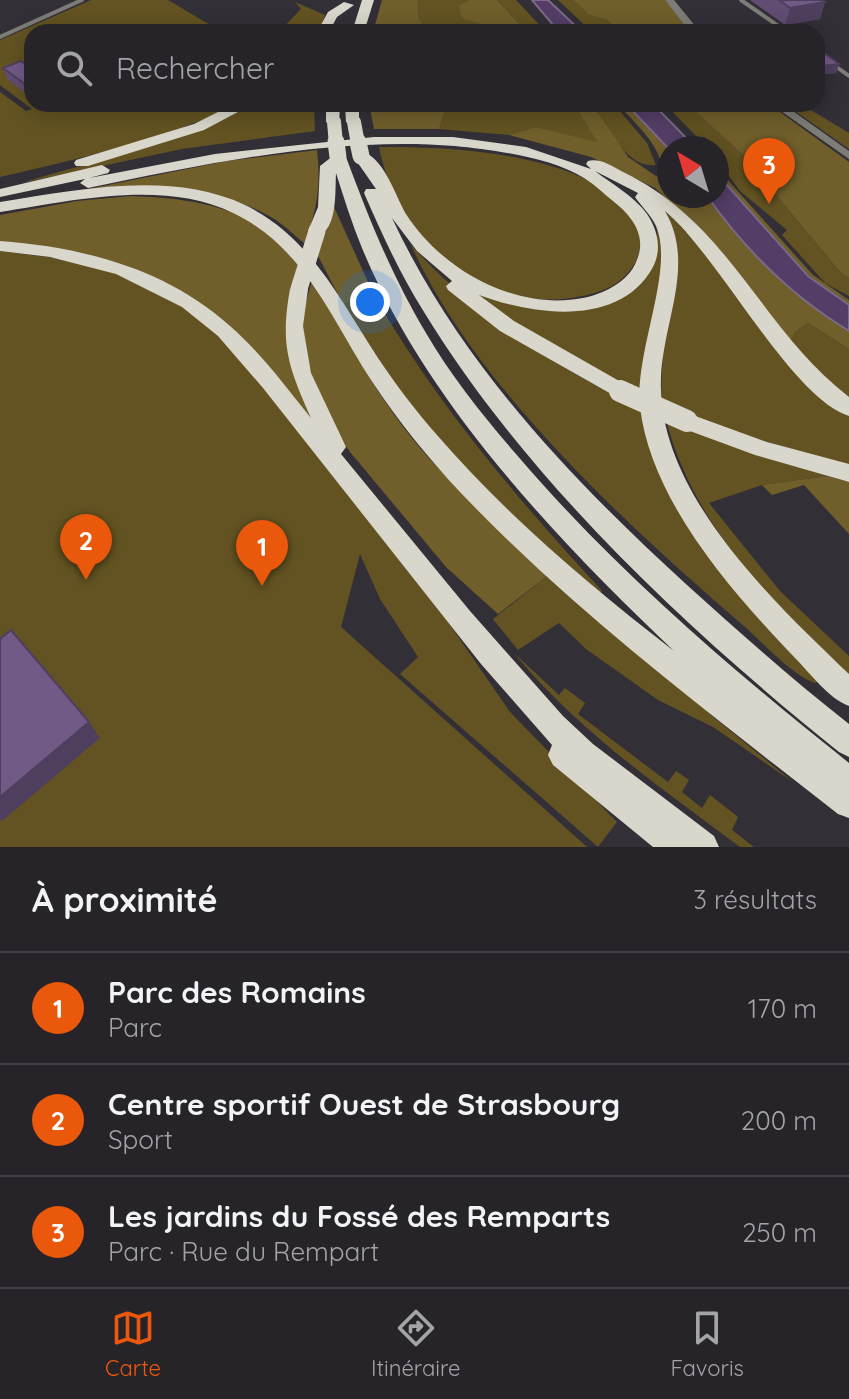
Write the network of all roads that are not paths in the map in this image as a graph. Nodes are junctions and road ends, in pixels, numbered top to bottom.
1 (82, 0) edge
2 (368, 0) edge
3 (669, 0) edge
4 (741, 0) edge
5 (350, 2) edge
6 (29, 24) edge
7 (327, 24) edge
8 (343, 24) edge
9 (360, 24) edge
10 (688, 24) edge
11 (776, 24) edge
12 (24, 26) edge
13 (0, 37) edge
14 (825, 59) edge
15 (849, 76) edge
16 (230, 112) edge
17 (333, 112) edge
18 (353, 112) edge
19 (787, 112) edge
20 (849, 156) edge
21 (349, 157) junction
22 (607, 170) junction
23 (0, 184) edge
24 (0, 194) edge
25 (0, 205) edge
26 (0, 246) edge
27 (432, 257) junction
28 (849, 408) edge
29 (849, 473) edge
30 (356, 488) junction
31 (440, 592) junction
32 (849, 693) edge
33 (842, 737) edge
34 (849, 782) edge
35 (594, 783) junction
36 (849, 803) edge
37 (660, 847) edge
38 (678, 847) edge
39 (703, 847) edge

1 - 6 lane
2 - 9 highway
3 - 10 street
4 - 11 lane
5 - 7 highway
5 - 8 highway
12 - 13 lane
14 - 15 lane
16 - 23 highway
17 - 21 highway, bridge
18 - 21 highway, bridge
19 - 20 street
21 - 27 highway
21 - 30 highway, bridge
21 - 33 highway
21 - 34 highway
22 - 24 highway
22 - 28 highway
22 - 32 highway
25 - 27 highway
25 - 36 highway
26 - 30 highway
27 - 29 highway, bridge
30 - 31 highway
31 - 35 highway
31 - 39 highway
35 - 37 lane
35 - 38 highway

